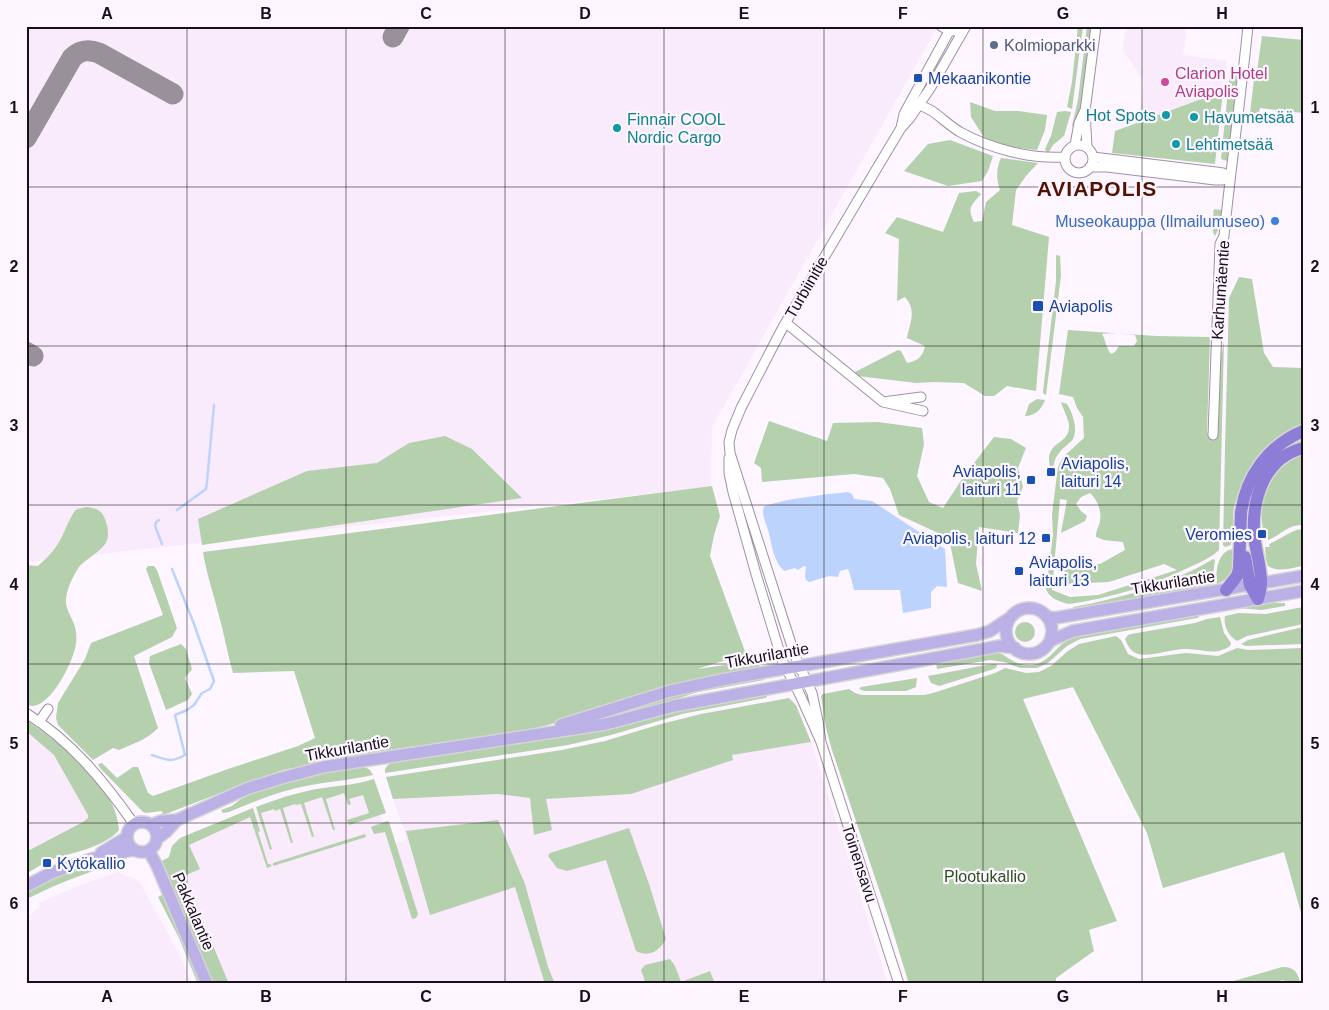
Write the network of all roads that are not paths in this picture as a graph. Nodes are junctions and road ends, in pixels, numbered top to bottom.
1 (941, 26) edge
2 (1096, 26) edge
3 (1248, 26) edge
4 (963, 28) edge
5 (951, 29) edge
6 (915, 103) junction
7 (1085, 110) junction
8 (1075, 145) junction
9 (1087, 148) junction
10 (1065, 157) junction
11 (1093, 157) junction
12 (1090, 168) junction
13 (1230, 177) junction
14 (786, 323) junction
15 (920, 397) dead end
16 (883, 402) junction
17 (923, 411) dead end
18 (1303, 431) edge
19 (1213, 435) dead end
20 (1303, 448) edge
21 (730, 454) junction
22 (1241, 536) junction
23 (1303, 576) edge
24 (1255, 584) junction
25 (1226, 590) junction
26 (1303, 591) edge
27 (1258, 599) junction
28 (1011, 617) junction
29 (1048, 617) junction
30 (1050, 641) junction
31 (1015, 648) junction
32 (800, 666) junction
33 (786, 669) junction
34 (807, 681) junction
35 (793, 683) junction
36 (48, 709) dead end
37 (26, 713) edge
38 (40, 722) junction
39 (530, 736) junction
40 (821, 742) junction
41 (176, 820) junction
42 (134, 824) junction
43 (151, 824) junction
44 (127, 837) junction
45 (158, 838) junction
46 (133, 850) junction
47 (149, 851) junction
48 (91, 859) junction
49 (26, 886) edge
50 (207, 984) edge
51 (899, 984) edge

1 - 5 street
2 - 7 street
3 - 13 street, Karhumäentie
4 - 5 street
4 - 6 street, Turbiinitie
5 - 6 street, Turbiinitie
6 - 10 street
6 - 14 street, Turbiinitie
7 - 8 street
7 - 9 street
8 - 9 street
8 - 10 street
9 - 11 street
10 - 12 street
11 - 12 street
11 - 13 street
12 - 13 street
13 - 19 street, Karhumäentie
14 - 16 street
14 - 21 street, Turbiinitie
15 - 16 street
16 - 17 street
18 - 22 highway
20 - 24 highway
21 - 32 street, Turbiinitie
21 - 33 street, Turbiinitie
22 - 24 highway
22 - 25 highway
23 - 24 main road, Tikkurilantie
24 - 25 main road, Tikkurilantie
24 - 27 highway
25 - 29 main road, Tikkurilantie
26 - 27 main road, Tikkurilantie
27 - 30 main road, Tikkurilantie
28 - 29 main road
28 - 31 main road
28 - 32 main road, Tikkurilantie
29 - 30 main road
30 - 31 main road
31 - 34 main road, Tikkurilantie
32 - 33 main road, Tikkurilantie
32 - 34 street, Toinensavu
33 - 35 street, Toinensavu
33 - 39 main road, Tikkurilantie
34 - 35 main road, Tikkurilantie
34 - 40 street, Toinensavu
35 - 39 main road, Tikkurilantie
35 - 40 street, Toinensavu
36 - 38 street
37 - 38 street
38 - 42 street
39 - 41 main road, Tikkurilantie
40 - 51 street, Toinensavu
41 - 43 main road, Tikkurilantie
41 - 45 main road, Tikkurilantie
42 - 43 main road
42 - 44 main road
43 - 45 main road
44 - 46 main road
44 - 48 main road
45 - 47 main road
46 - 47 main road
46 - 48 main road
47 - 50 main road, Pakkalantie
48 - 49 main road

